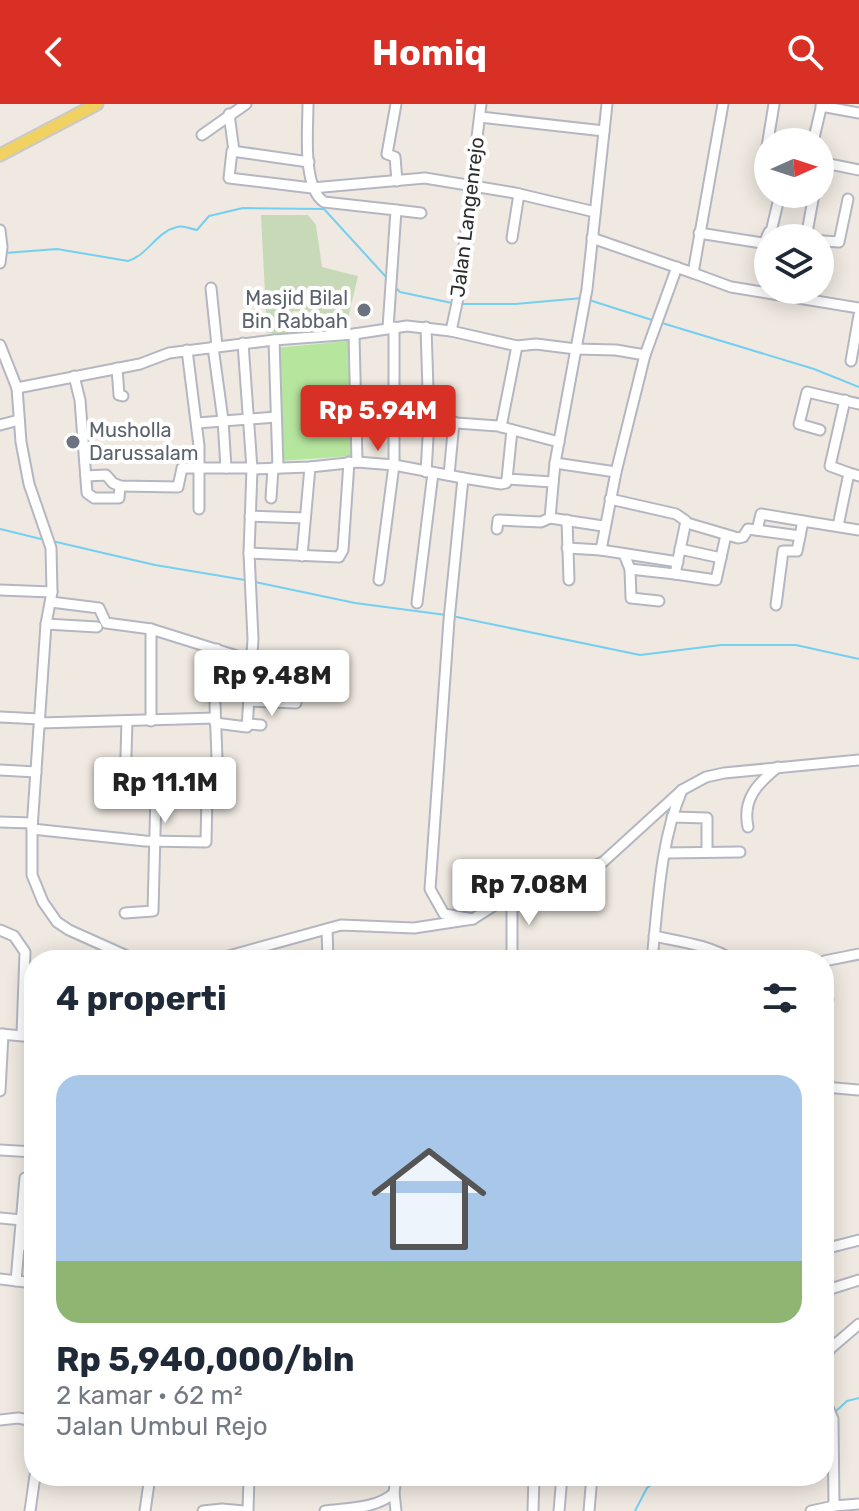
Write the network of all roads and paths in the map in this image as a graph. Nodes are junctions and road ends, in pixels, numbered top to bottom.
1 (97, 104) edge
2 (246, 104) edge
3 (308, 104) edge
4 (396, 104) edge
5 (481, 104) edge
6 (607, 104) edge
7 (723, 104) edge
8 (774, 104) edge
9 (821, 105) edge
10 (859, 113) edge
11 (229, 114) junction
12 (480, 117) junction
13 (769, 128) edge
14 (816, 128) edge
15 (604, 131) junction
16 (202, 135) dead end
17 (234, 151) junction
18 (0, 155) edge
19 (309, 162) junction
20 (834, 165) edge
21 (859, 170) edge
22 (397, 181) junction
23 (470, 186) junction
24 (312, 188) junction
25 (519, 194) junction
26 (848, 199) dead end
27 (396, 210) junction
28 (595, 212) junction
29 (421, 214) dead end
30 (0, 230) edge
31 (699, 233) junction
32 (512, 238) dead end
33 (592, 238) junction
34 (754, 242) edge
35 (834, 242) edge
36 (1, 256) edge
37 (677, 267) junction
38 (693, 273) junction
39 (211, 288) dead end
40 (754, 290) edge
41 (834, 301) edge
42 (859, 308) edge
43 (859, 315) edge
44 (391, 327) junction
45 (426, 327) junction
46 (451, 331) junction
47 (354, 334) junction
48 (274, 340) junction
49 (243, 343) junction
50 (215, 346) junction
51 (517, 346) junction
52 (576, 349) junction
53 (187, 350) junction
54 (1, 351) edge
55 (645, 355) junction
56 (851, 361) dead end
57 (117, 368) junction
58 (74, 376) junction
59 (17, 388) junction
60 (123, 396) dead end
61 (845, 400) junction
62 (859, 404) edge
63 (276, 417) junction
64 (250, 419) junction
65 (19, 420) junction
66 (223, 420) junction
67 (429, 421) junction
68 (454, 422) junction
69 (197, 423) junction
70 (0, 425) edge
71 (501, 427) junction
72 (512, 430) junction
73 (820, 430) dead end
74 (559, 442) junction
75 (353, 462) junction
76 (555, 463) junction
77 (394, 465) junction
78 (310, 467) junction
79 (199, 468) junction
80 (226, 468) junction
81 (252, 468) junction
82 (276, 468) junction
83 (429, 472) junction
84 (616, 472) junction
85 (449, 475) junction
86 (854, 475) edge
87 (86, 476) junction
88 (463, 478) junction
89 (507, 479) junction
90 (552, 482) junction
91 (120, 486) junction
92 (271, 498) dead end
93 (610, 499) junction
94 (199, 509) dead end
95 (250, 516) junction
96 (305, 518) junction
97 (550, 518) junction
98 (567, 520) junction
99 (803, 521) junction
100 (687, 523) junction
101 (603, 526) junction
102 (838, 526) junction
103 (497, 529) dead end
104 (757, 530) junction
105 (859, 530) edge
106 (726, 535) junction
107 (800, 536) junction
108 (567, 548) junction
109 (680, 549) junction
110 (601, 550) junction
111 (249, 553) junction
112 (624, 554) junction
113 (302, 556) junction
114 (721, 558) junction
115 (678, 562) junction
116 (630, 569) junction
117 (675, 574) junction
118 (379, 580) dead end
119 (569, 580) dead end
120 (0, 590) edge
121 (51, 597) junction
122 (659, 601) dead end
123 (417, 603) dead end
124 (776, 605) dead end
125 (46, 624) junction
126 (97, 627) dead end
127 (151, 629) junction
128 (217, 649) junction
129 (253, 661) junction
130 (216, 690) dead end
131 (250, 701) junction
132 (296, 703) dead end
133 (215, 704) dead end
134 (0, 717) edge
135 (215, 720) junction
136 (40, 721) junction
137 (127, 721) junction
138 (151, 721) junction
139 (249, 724) junction
140 (261, 725) dead end
141 (859, 760) edge
142 (778, 767) junction
143 (0, 770) edge
144 (36, 772) junction
145 (682, 790) junction
146 (672, 817) junction
147 (0, 822) edge
148 (32, 826) junction
149 (748, 827) dead end
150 (153, 841) junction
151 (707, 852) junction
152 (740, 852) dead end
153 (665, 853) junction
154 (512, 894) junction
155 (125, 913) dead end
156 (473, 919) junction
157 (327, 929) junction
158 (0, 930) edge
159 (654, 936) junction
160 (105, 950) edge
161 (250, 950) edge
162 (328, 950) edge
163 (512, 950) edge
164 (653, 950) edge
165 (716, 950) edge
166 (24, 951) edge
167 (859, 954) edge
168 (834, 959) edge
169 (24, 980) edge
170 (1, 1034) edge
171 (22, 1035) joint
172 (834, 1088) edge
173 (859, 1090) edge
174 (0, 1091) edge
175 (0, 1150) edge
176 (24, 1151) edge
177 (24, 1214) edge
178 (0, 1218) edge
179 (22, 1220) junction
180 (859, 1240) edge
181 (20, 1245) junction
182 (24, 1245) edge
183 (834, 1246) edge
184 (0, 1279) edge
185 (859, 1280) edge
186 (16, 1281) junction
187 (24, 1282) edge
188 (834, 1288) edge
189 (859, 1324) edge
190 (834, 1345) edge
191 (24, 1419) edge
192 (0, 1420) edge
193 (34, 1486) edge
194 (149, 1486) edge
195 (248, 1486) edge
196 (395, 1486) edge
197 (534, 1486) edge
198 (561, 1486) edge
199 (591, 1486) edge
200 (832, 1486) edge
201 (394, 1493) junction
202 (859, 1504) edge
203 (834, 1506) junction
204 (30, 1511) edge
205 (145, 1511) edge
206 (203, 1511) edge
207 (246, 1511) edge
208 (325, 1511) edge
209 (396, 1511) edge
210 (533, 1511) edge
211 (559, 1511) edge
212 (589, 1511) edge
213 (811, 1511) edge

1 - 18 main road
2 - 11 street
3 - 19 street
4 - 22 street
5 - 12 street, Jalan Langenrejo
6 - 15 street
7 - 31 street
8 - 13 street
9 - 10 street
9 - 14 street
11 - 16 street
11 - 17 street
12 - 15 street
12 - 23 street, Jalan Langenrejo
15 - 28 street
17 - 19 street
17 - 24 street
19 - 24 street
20 - 21 street
22 - 23 street
22 - 24 street
23 - 25 street
23 - 46 street, Jalan Langenrejo
24 - 27 street
25 - 28 street
25 - 32 street
26 - 35 street
27 - 29 street
27 - 44 street
28 - 33 street
30 - 36 street
31 - 34 street
31 - 38 street
33 - 37 street
33 - 52 street
37 - 38 street
37 - 55 street
38 - 40 street
39 - 50 street
41 - 42 street
43 - 56 street
44 - 45 street
44 - 47 street
44 - 77 street
45 - 46 street
45 - 67 street
46 - 51 street
47 - 48 street
47 - 75 street
48 - 49 street
48 - 63 street
49 - 50 street
49 - 64 street
50 - 53 street
50 - 66 street
51 - 52 street
51 - 71 street
52 - 55 street
52 - 74 street
53 - 57 street
53 - 69 street
54 - 59 street
55 - 84 street
57 - 58 street
57 - 60 street
58 - 59 street
58 - 87 street
59 - 65 street
61 - 62 street
61 - 73 street
61 - 86 street
63 - 64 street
63 - 82 street
64 - 66 street
64 - 81 street
65 - 70 street
65 - 121 street
66 - 69 street
66 - 80 street
67 - 68 street
67 - 83 street
68 - 71 street
68 - 85 street
69 - 79 street
71 - 72 street
72 - 74 street
72 - 89 street
74 - 76 street
75 - 77 street
75 - 78 street
75 - 113 street
76 - 84 street
76 - 90 street
77 - 83 street
77 - 118 street
78 - 82 street
78 - 96 street
79 - 80 street
79 - 91 street
79 - 94 street
80 - 81 street
81 - 82 street
81 - 95 street
82 - 92 street
83 - 85 street
83 - 123 street
84 - 93 street
85 - 88 street
86 - 102 street
87 - 91 street
87 - 91 street
88 - 89 street
88 - 156 street
89 - 90 street
90 - 97 street
93 - 100 street
93 - 101 street
95 - 96 street
95 - 111 street
96 - 113 street
97 - 98 street
97 - 103 street
98 - 101 street
98 - 108 street
99 - 102 street
99 - 104 street
99 - 107 street
100 - 106 street
100 - 109 street
101 - 110 street
102 - 105 street
104 - 106 street
104 - 107 street
106 - 114 street
107 - 124 street
108 - 110 street
108 - 119 street
109 - 114 street
109 - 115 street
110 - 112 street
111 - 113 street
111 - 129 street
112 - 115 street
112 - 116 street
114 - 117 street
115 - 117 street
116 - 117 street
116 - 122 street
120 - 121 street
121 - 125 street
121 - 127 street
125 - 126 street
125 - 136 street
127 - 128 street
127 - 138 street
128 - 129 street
128 - 130 street
129 - 131 street
131 - 132 street
131 - 139 street
133 - 135 street
134 - 136 street
135 - 138 street
135 - 139 street
135 - 150 street
136 - 137 street
136 - 144 street
137 - 138 street
137 - 150 street
139 - 140 street
141 - 142 street
142 - 145 street
142 - 149 street
143 - 144 street
144 - 148 street
145 - 146 street
145 - 154 street
146 - 151 street
146 - 153 street
147 - 148 street
148 - 150 street
148 - 160 street
150 - 155 street
151 - 152 street
151 - 153 street
153 - 159 street
154 - 156 street
154 - 163 street
156 - 157 street
157 - 161 street
157 - 162 street
158 - 166 street
159 - 164 street
159 - 165 street
167 - 168 street
169 - 171 street
170 - 171 street
170 - 174 street
172 - 173 street
175 - 176 street
177 - 179 street
178 - 179 street
179 - 181 street
180 - 183 street
181 - 182 street
181 - 186 street
184 - 186 street
185 - 188 street
186 - 187 street
189 - 190 street
191 - 192 street
193 - 204 street
194 - 205 street
195 - 207 street
196 - 201 street
197 - 210 street
198 - 211 street
199 - 212 street
200 - 203 street
201 - 208 street
201 - 209 street
202 - 203 street
203 - 213 street
206 - 207 street

